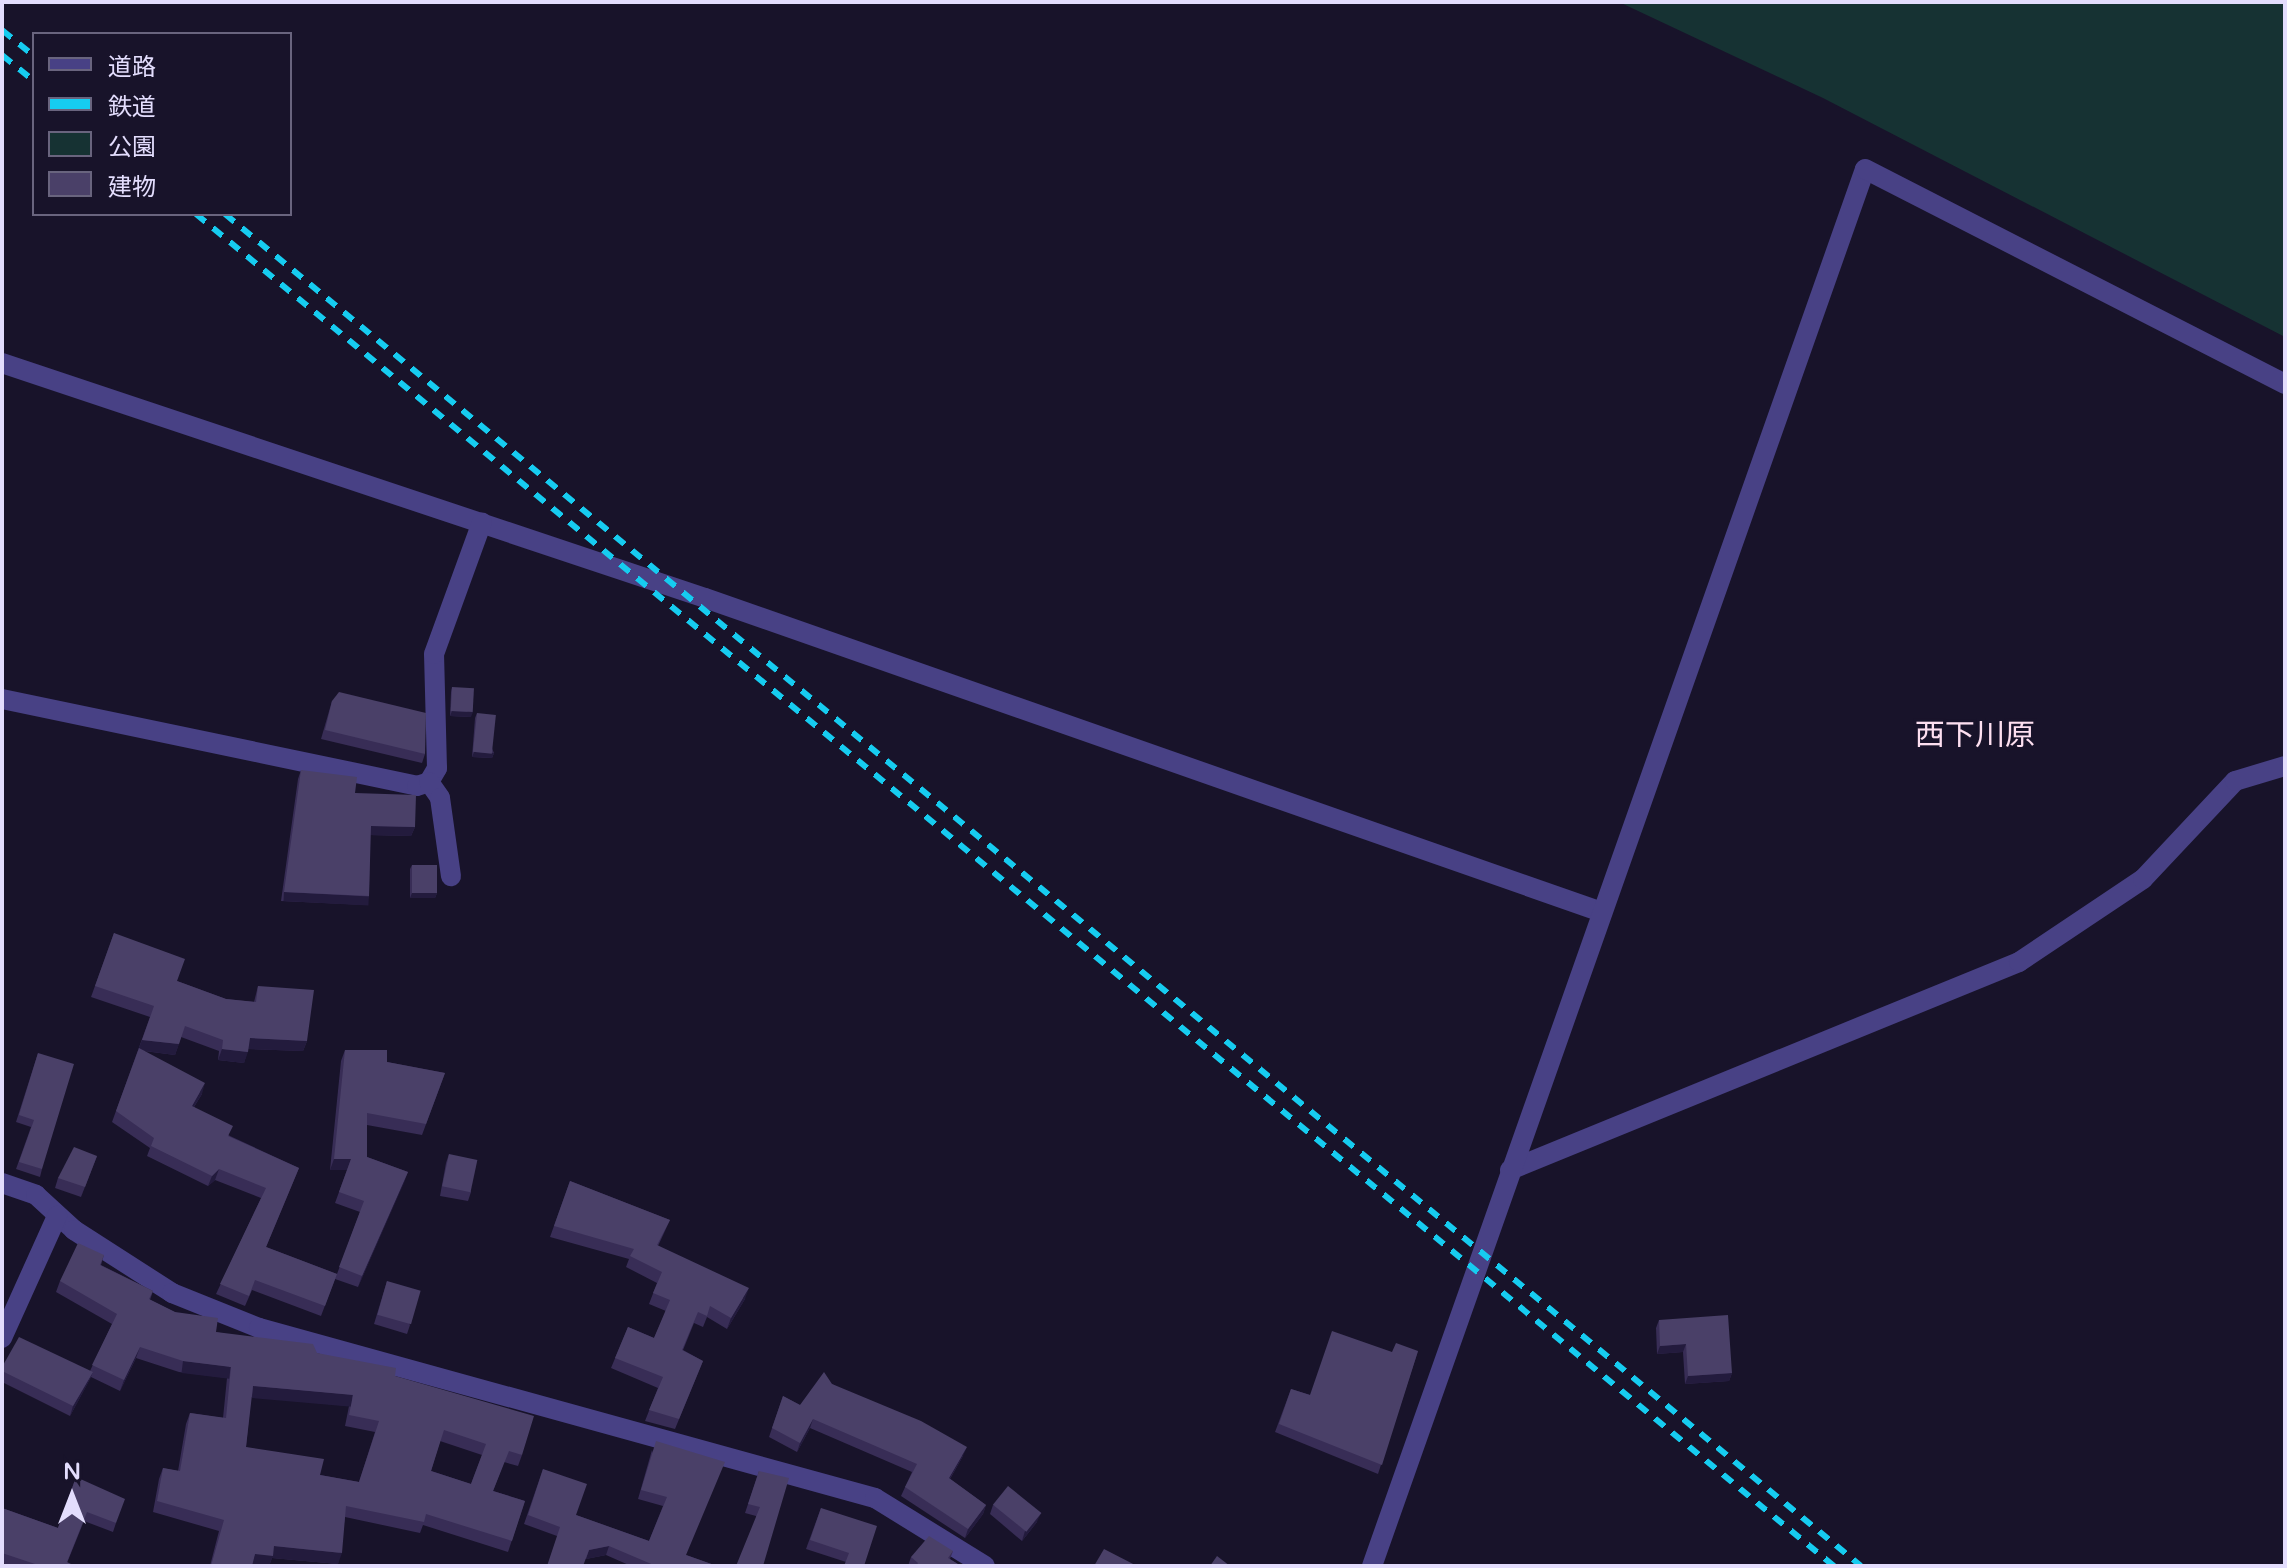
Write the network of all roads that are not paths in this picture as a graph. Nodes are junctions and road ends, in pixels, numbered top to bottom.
1 (2, 363) edge
2 (2285, 384) edge
3 (482, 522) junction
4 (2, 699) edge
5 (2285, 766) edge
6 (429, 782) junction
7 (451, 876) dead end
8 (1599, 911) junction
9 (1510, 1170) junction
10 (2, 1183) edge
11 (57, 1216) junction
12 (2, 1338) edge
13 (985, 1566) edge
14 (1372, 1566) edge

1 - 3 street
2 - 8 street
3 - 6 street
3 - 8 street
4 - 6 street
5 - 9 street
6 - 7 street
8 - 9 street
9 - 14 street
10 - 11 street
11 - 12 street
11 - 13 street

